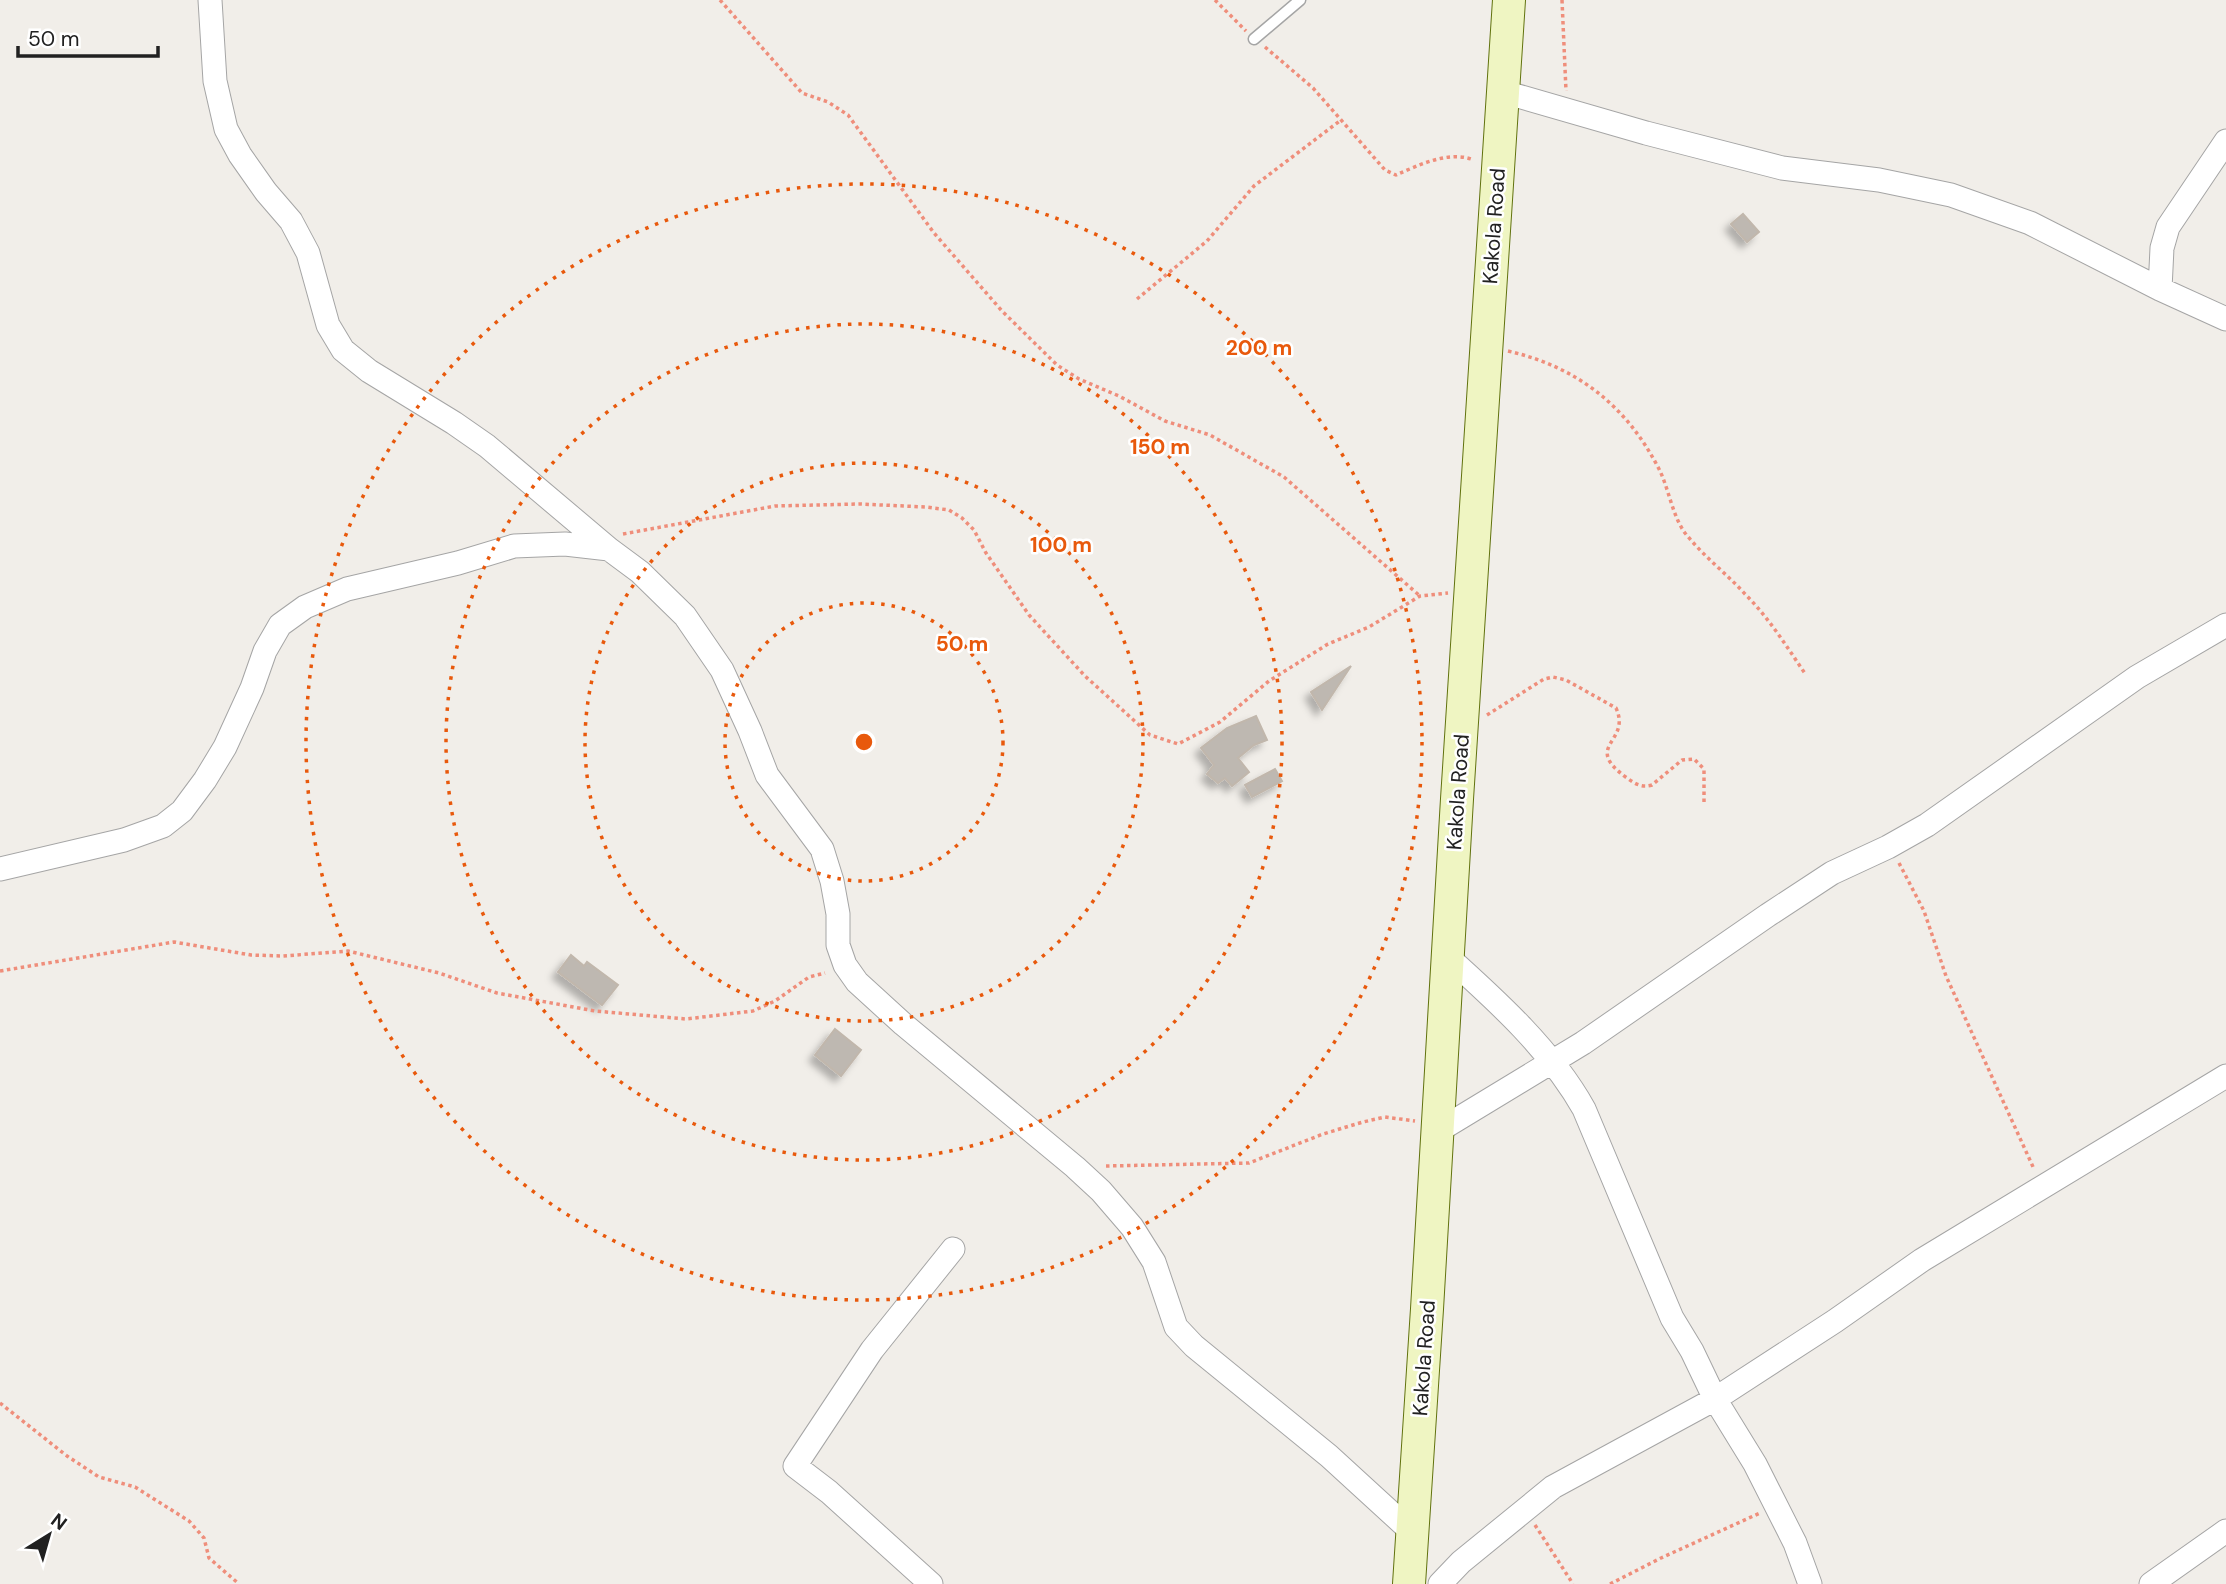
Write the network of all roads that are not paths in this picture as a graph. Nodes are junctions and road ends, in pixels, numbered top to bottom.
1 (210, 0) edge
2 (1300, 0) edge
3 (1505, 1) edge
4 (1254, 39) road end
5 (1504, 92) junction
6 (2226, 141) edge
7 (2160, 289) junction
8 (2226, 318) edge
9 (603, 544) junction
10 (2226, 625) edge
11 (0, 869) edge
12 (1448, 957) junction
13 (1551, 1064) junction
14 (2226, 1076) edge
15 (1438, 1133) junction
16 (953, 1249) dead end
17 (1715, 1399) junction
18 (2226, 1531) edge
19 (1412, 1532) junction
20 (931, 1584) edge
21 (1409, 1584) edge
22 (1440, 1584) edge
23 (1810, 1584) edge
24 (2151, 1584) edge

1 - 9 street
2 - 4 lane
3 - 5 main road, Kakola Road
5 - 7 street
5 - 12 main road, Kakola Road
6 - 7 street
7 - 8 street
9 - 11 street
9 - 19 street
10 - 13 street
12 - 13 street
12 - 15 main road, Kakola Road
13 - 15 street
13 - 17 street
14 - 17 street
15 - 19 main road, Kakola Road
16 - 20 street
17 - 22 street
17 - 23 street
18 - 24 street
19 - 21 main road, Kakola Road

